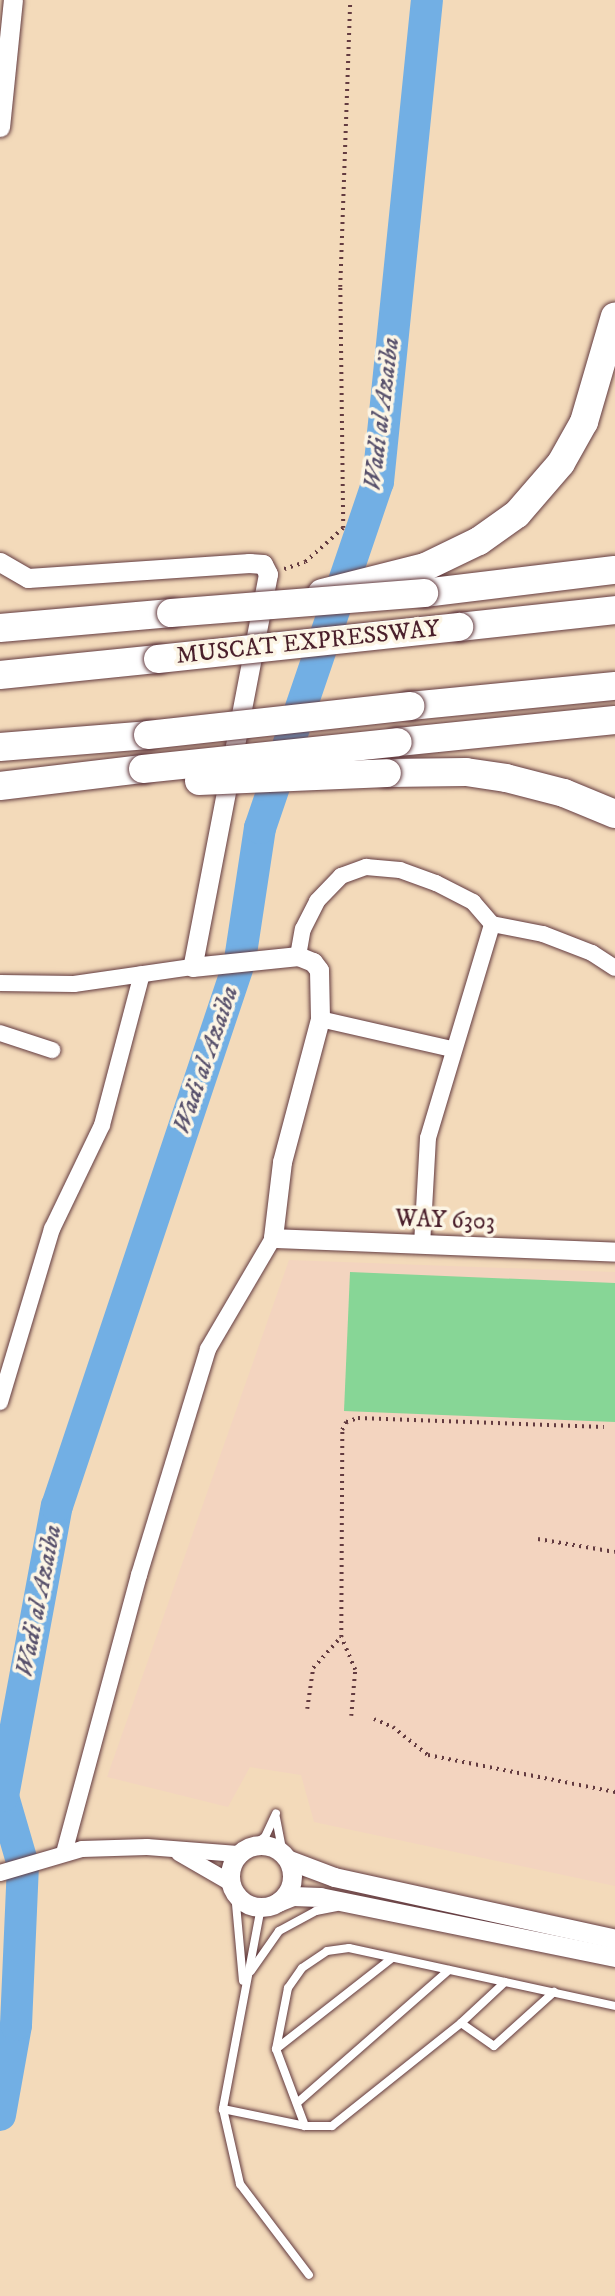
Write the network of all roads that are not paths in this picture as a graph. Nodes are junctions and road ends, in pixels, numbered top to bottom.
1 (13, 0) edge
2 (3, 79) edge
3 (0, 127) edge
4 (615, 316) edge
5 (0, 562) edge
6 (615, 570) edge
7 (424, 580) junction
8 (615, 610) edge
9 (0, 628) edge
10 (0, 675) edge
11 (615, 686) edge
12 (615, 720) edge
13 (0, 747) edge
14 (143, 776) junction
15 (0, 787) edge
16 (615, 814) edge
17 (492, 923) junction
18 (298, 956) junction
19 (192, 967) junction
20 (615, 968) edge
21 (142, 974) junction
22 (0, 983) edge
23 (320, 1019) junction
24 (0, 1033) edge
25 (452, 1049) junction
26 (52, 1050) dead end
27 (273, 1238) junction
28 (422, 1245) junction
29 (615, 1252) edge
30 (0, 1402) edge
31 (245, 1850) junction
32 (64, 1853) junction
33 (179, 1853) junction
34 (286, 1857) junction
35 (0, 1873) edge
36 (233, 1888) junction
37 (270, 1904) junction
38 (365, 1905) junction
39 (615, 1939) edge
40 (615, 1956) edge
41 (391, 1958) junction
42 (449, 1970) junction
43 (505, 1982) junction
44 (244, 1991) junction
45 (554, 1993) junction
46 (615, 2006) edge
47 (461, 2023) junction
48 (276, 2049) junction
49 (297, 2103) junction
50 (223, 2109) junction
51 (305, 2126) junction
52 (309, 2275) dead end

1 - 2 street
2 - 3 street
4 - 7 highway
5 - 19 street
6 - 7 highway
7 - 9 highway, bridge
8 - 10 highway, MUSCAT EXPRESSWAY, bridge
11 - 13 highway, bridge
12 - 14 highway, bridge
14 - 15 highway
14 - 16 highway, bridge
17 - 18 street
17 - 20 street
17 - 25 street
18 - 19 street
18 - 23 street
19 - 21 street
21 - 22 street
21 - 30 street
23 - 25 street
23 - 27 street
24 - 26 street
25 - 28 street
27 - 28 street, WAY 6303
27 - 32 street
28 - 29 street, WAY 6303
31 - 33 street
31 - 34 street
31 - 34 lane
31 - 36 street
32 - 33 street
32 - 35 street
33 - 36 street
34 - 37 street
34 - 39 street
36 - 37 street
36 - 44 lane
37 - 38 street
37 - 44 lane
38 - 40 street
38 - 44 lane
41 - 42 lane
41 - 48 lane
41 - 48 lane
42 - 43 lane
42 - 49 lane
43 - 45 lane
43 - 47 lane
44 - 50 lane
45 - 46 lane
45 - 47 lane
47 - 51 lane
48 - 49 lane
49 - 51 lane
50 - 51 lane
50 - 52 lane

